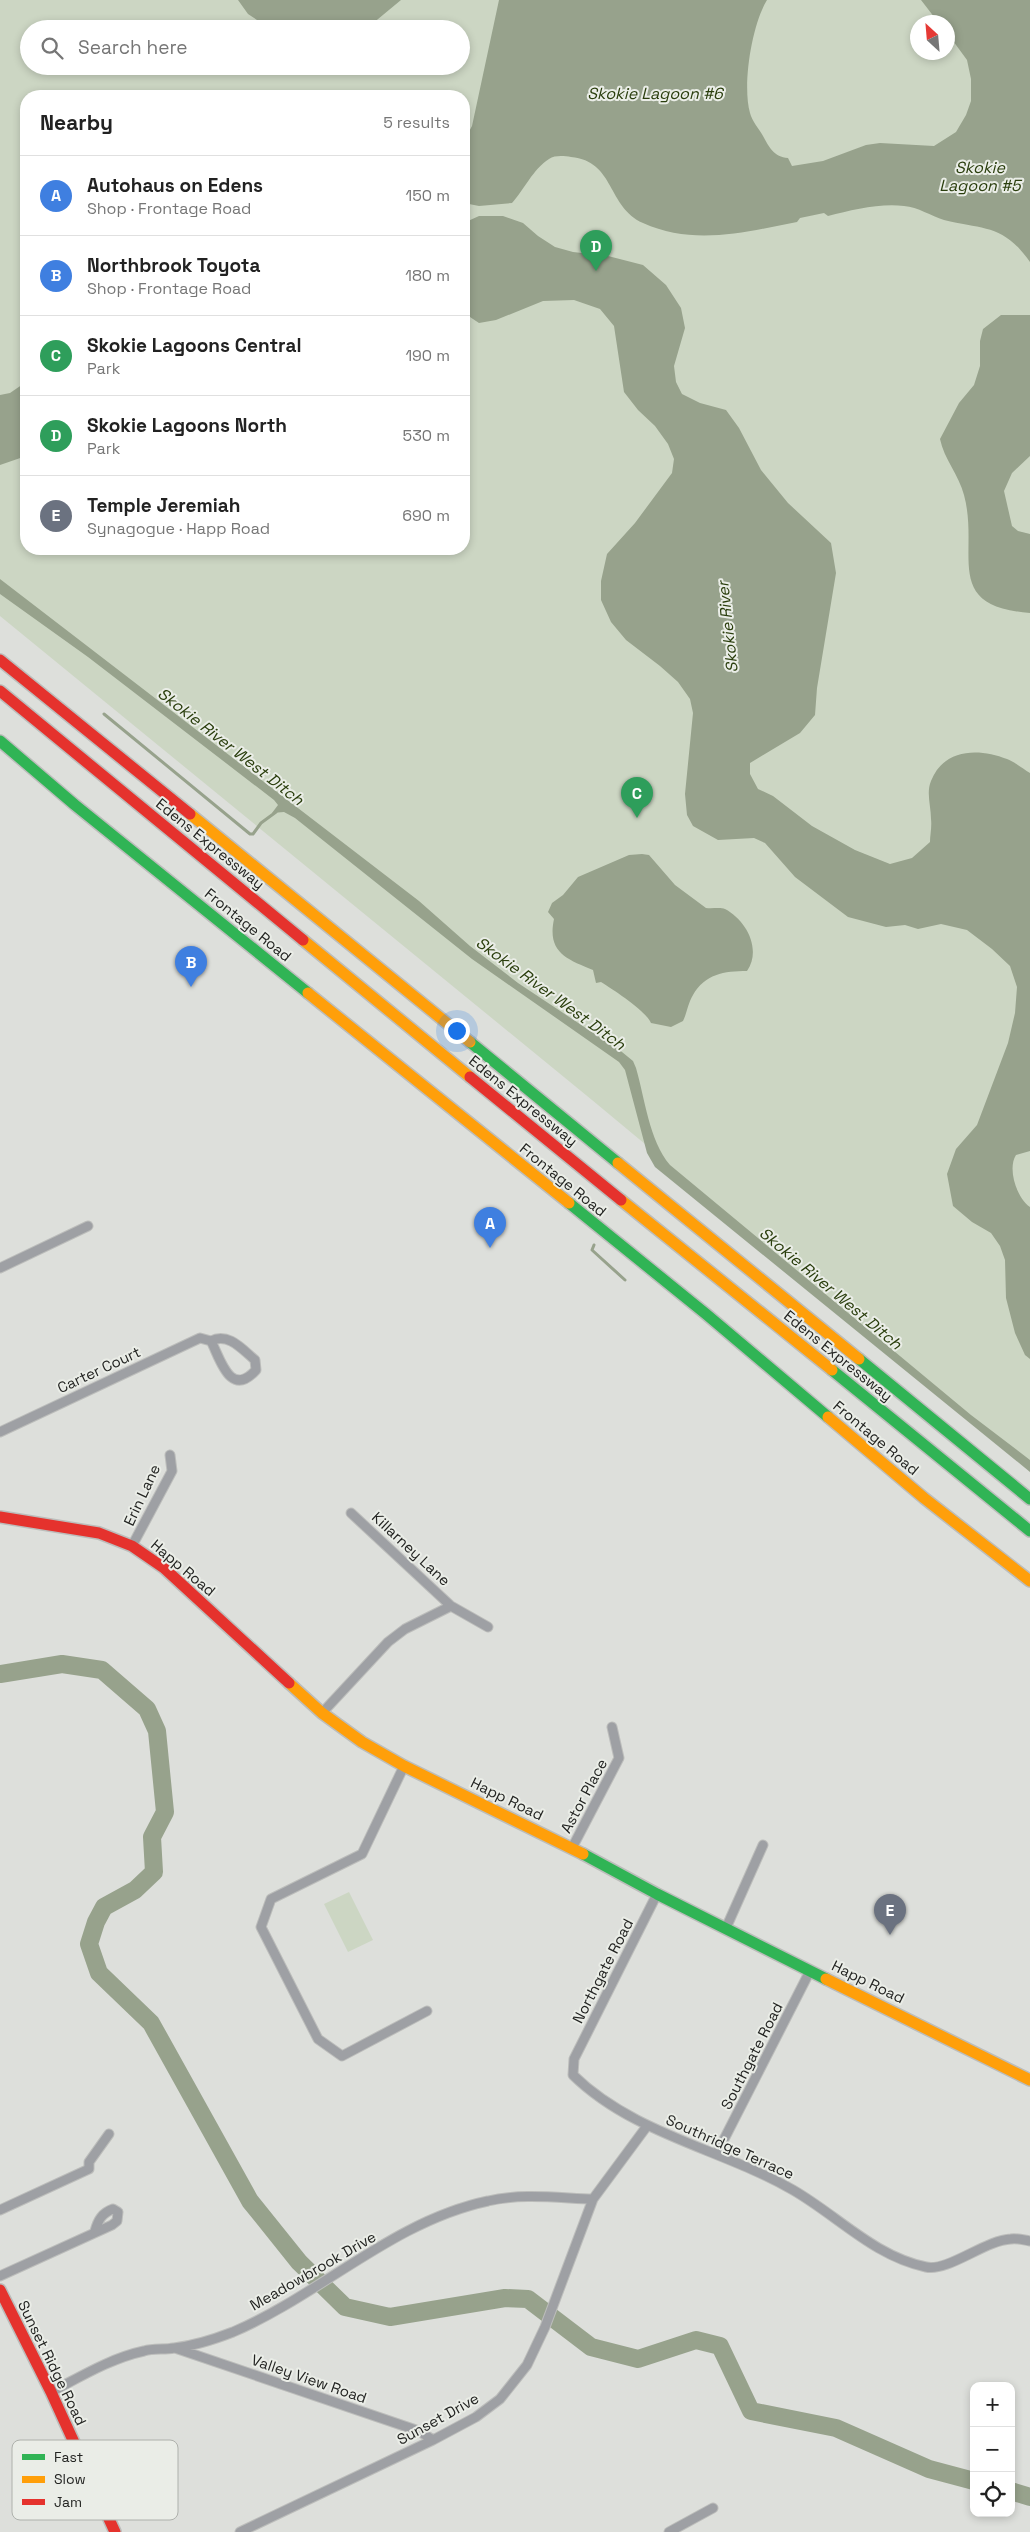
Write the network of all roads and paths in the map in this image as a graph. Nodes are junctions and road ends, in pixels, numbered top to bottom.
1 (0, 660) edge
2 (0, 690) edge
3 (0, 741) edge
4 (88, 1226) dead end
5 (0, 1268) edge
6 (211, 1341) junction
7 (0, 1432) edge
8 (170, 1456) dead end
9 (1030, 1500) edge
10 (352, 1513) dead end
11 (0, 1517) edge
12 (1030, 1531) edge
13 (132, 1546) junction
14 (1030, 1581) edge
15 (451, 1606) junction
16 (488, 1627) dead end
17 (322, 1713) junction
18 (612, 1728) dead end
19 (404, 1766) junction
20 (763, 1845) dead end
21 (572, 1848) junction
22 (656, 1894) junction
23 (726, 1928) junction
24 (810, 1971) junction
25 (427, 2011) dead end
26 (574, 2059) joint
27 (1030, 2080) edge
28 (647, 2126) junction
29 (109, 2134) dead end
30 (717, 2153) junction
31 (594, 2200) junction
32 (0, 2210) edge
33 (95, 2231) dead end
34 (1030, 2241) edge
35 (0, 2276) edge
36 (0, 2290) edge
37 (175, 2348) junction
38 (51, 2392) junction
39 (73, 2440) edge
40 (433, 2440) junction
41 (713, 2508) dead end
42 (110, 2520) edge
43 (115, 2532) edge
44 (240, 2532) edge
45 (669, 2532) edge

1 - 9 main road, Edens Expressway
2 - 12 main road, Edens Expressway
3 - 14 main road, Frontage Road
4 - 5 street
6 - 6 street, Carter Court
6 - 7 street, Carter Court
8 - 13 street, Erin Lane
10 - 15 street, Killarney Lane
11 - 13 main road, Happ Road
13 - 17 main road, Happ Road
15 - 16 street, Killarney Lane
15 - 17 street, Killarney Lane
17 - 19 main road, Happ Road
18 - 21 street, Astor Place
19 - 21 main road, Happ Road
19 - 25 street
20 - 23 street
21 - 22 main road, Happ Road
22 - 23 main road, Happ Road
22 - 26 street, Northgate Road
23 - 24 main road, Happ Road
24 - 27 main road, Happ Road
24 - 30 street, Southgate Road
26 - 28 street, Southridge Terrace
28 - 30 street, Southridge Terrace
28 - 31 street, Sunset Drive
29 - 32 street
30 - 34 street, Southridge Terrace
31 - 37 street, Meadowbrook Drive
31 - 40 street, Sunset Drive
33 - 35 street
36 - 38 main road, Sunset Ridge Road
37 - 38 street, Meadowbrook Drive
37 - 40 street, Valley View Road
38 - 39 main road, Sunset Ridge Road
40 - 44 street, Sunset Drive
41 - 45 street
42 - 43 main road, Sunset Ridge Road

